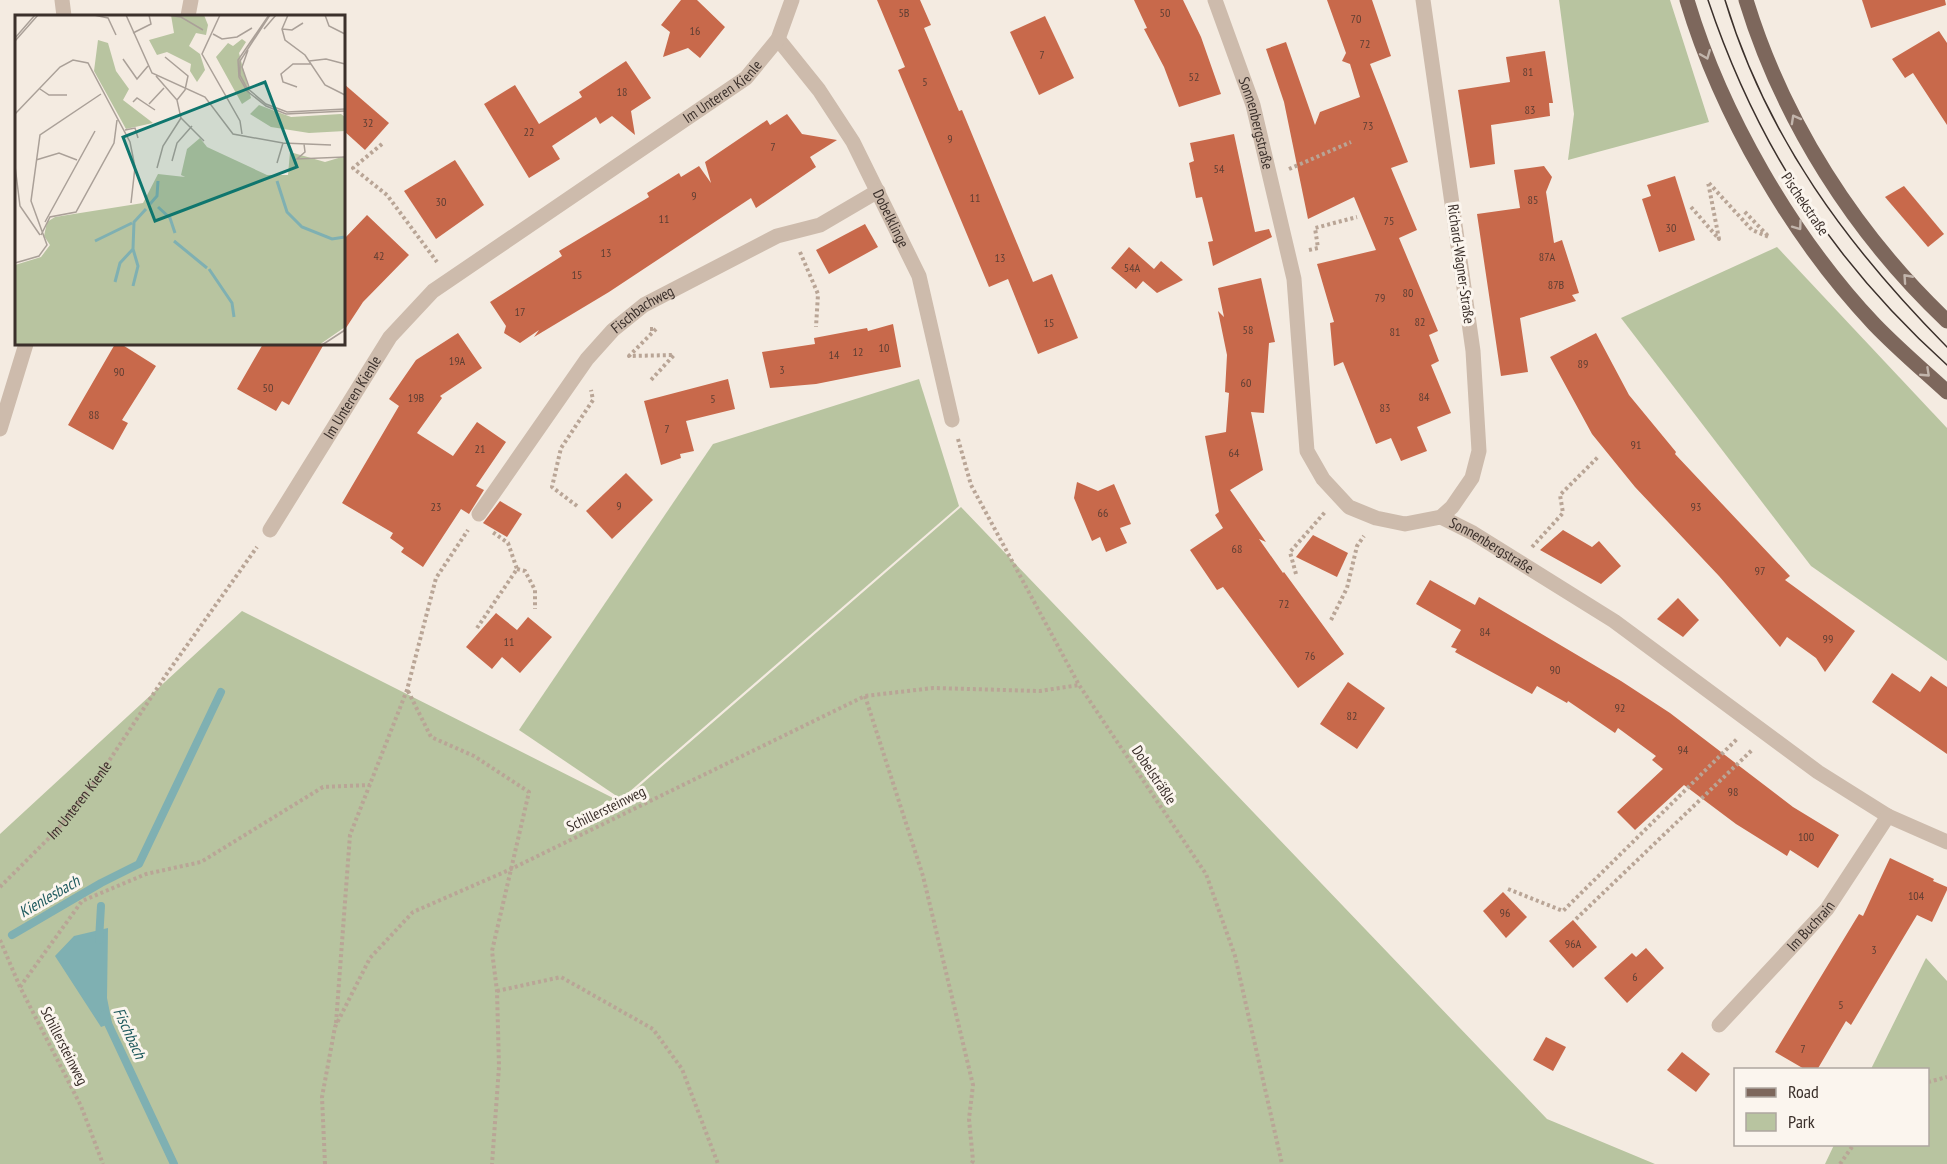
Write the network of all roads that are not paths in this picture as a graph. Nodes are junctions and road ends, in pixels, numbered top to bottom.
1 (62, 0) edge
2 (191, 0) edge
3 (792, 0) edge
4 (1215, 0) edge
5 (1423, 0) edge
6 (1687, 0) edge
7 (1746, 0) edge
8 (64, 15) edge
9 (188, 15) edge
10 (778, 39) junction
11 (878, 192) junction
12 (1947, 321) edge
13 (26, 345) edge
14 (1947, 392) edge
15 (952, 420) road end
16 (0, 429) edge
17 (479, 514) road end
18 (1441, 517) junction
19 (270, 530) road end
20 (1888, 816) junction
21 (1947, 842) edge
22 (1719, 1025) dead end

1 - 8 street
2 - 9 street
3 - 10 street, Im Unteren Kienle
4 - 18 street, Sonnenbergstraße
5 - 18 street, Richard-Wagner-Straße
6 -> 14 main road, Pischekstraße
12 -> 7 main road
10 - 11 street, Dobelklinge
10 - 19 street, Im Unteren Kienle
11 - 15 street, Dobelklinge
11 - 17 street, Fischbachweg
13 - 16 street
18 - 20 street, Sonnenbergstraße
20 - 21 street, Sonnenbergstraße
20 - 22 street, Im Buchrain

